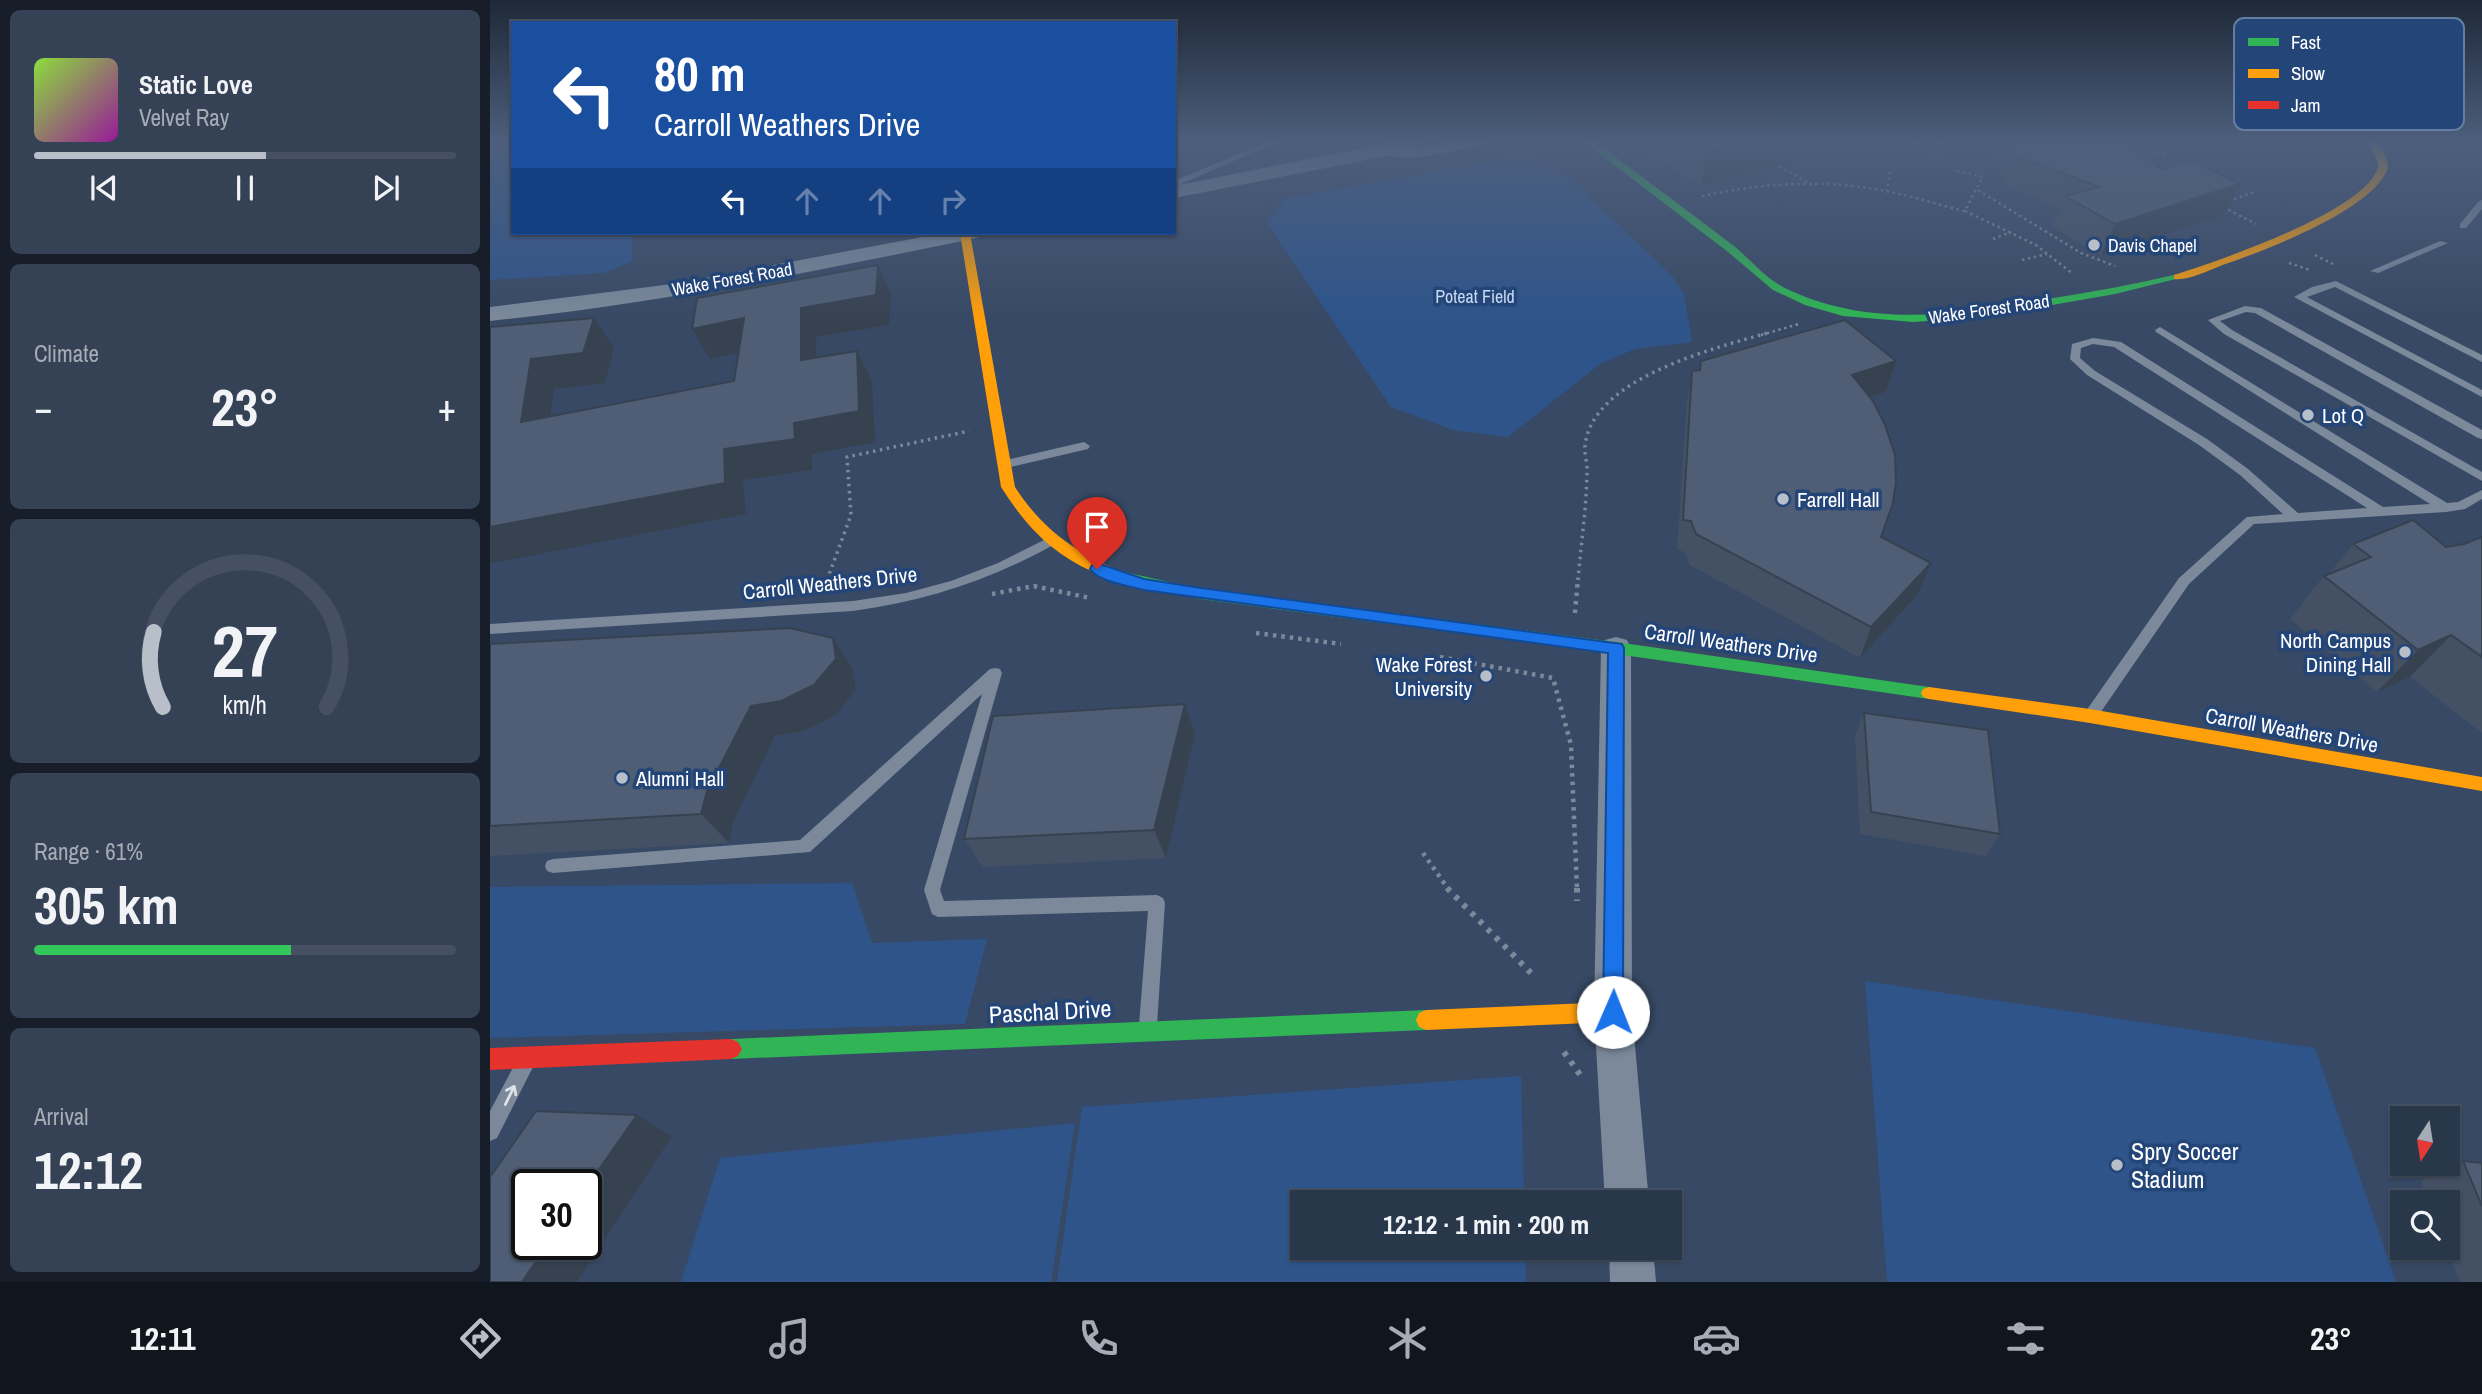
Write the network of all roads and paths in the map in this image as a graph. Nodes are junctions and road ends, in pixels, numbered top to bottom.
1 (1667, 201) edge
2 (1923, 201) edge
3 (1970, 201) edge
4 (1995, 201) edge
5 (2351, 201) edge
6 (2213, 202) edge
7 (2482, 203) edge
8 (1965, 211) junction
9 (2463, 226) dead end
10 (2260, 227) dead end
11 (2012, 231) junction
12 (958, 235) edge
13 (967, 235) edge
14 (1993, 239) dead end
15 (2443, 243) dead end
16 (2048, 254) junction
17 (2022, 260) dead end
18 (2122, 269) dead end
19 (2375, 271) dead end
20 (2077, 278) dead end
21 (1822, 307) junction
22 (490, 314) edge
23 (2160, 330) dead end
24 (2482, 359) edge
25 (2482, 394) edge
26 (973, 430) dead end
27 (2482, 435) edge
28 (1084, 446) dead end
29 (1006, 464) junction
30 (2482, 477) edge
31 (2482, 494) edge
32 (2446, 508) junction
33 (2382, 513) junction
34 (2296, 517) junction
35 (1051, 541) junction
36 (980, 597) dead end
37 (819, 600) dead end
38 (1101, 600) dead end
39 (1575, 615) dead end
40 (490, 629) edge
41 (1247, 631) dead end
42 (1352, 645) dead end
43 (1616, 648) junction
44 (1431, 655) dead end
45 (2090, 716) junction
46 (2482, 784) edge
47 (1423, 853) dead end
48 (553, 866) dead end
49 (1577, 906) dead end
50 (1532, 972) junction
51 (1544, 973) dead end
52 (1613, 1012) junction
53 (1562, 1014) junction
54 (1148, 1030) junction
55 (528, 1057) junction
56 (490, 1059) edge
57 (490, 1130) edge
58 (1626, 1190) edge
59 (1631, 1260) edge
60 (1633, 1282) edge

1 - 21 street, Wake Forest Road
2 - 8 path
3 - 8 path
4 - 18 path
5 - 21 street, Wake Forest Road
6 - 10 path
7 - 9 lane
8 - 11 path
11 - 14 path
11 - 16 path
12 - 22 street, Wake Forest Road
13 - 29 street
15 - 19 lane
16 - 17 path
16 - 20 path
21 - 39 path
23 - 32 lane
24 - 25 lane
26 - 37 path
27 - 30 lane
28 - 29 lane
29 - 35 street
31 - 32 lane
32 - 33 lane
33 - 34 lane
33 - 34 lane
34 - 45 lane
35 - 40 lane, Carroll Weathers Drive
35 - 43 street, Carroll Weathers Drive
36 - 38 path
41 - 42 path
43 - 45 street, Carroll Weathers Drive
43 - 52 street
44 - 49 path
45 - 46 street, Carroll Weathers Drive
47 - 50 path
48 - 54 lane
50 - 51 path
50 - 53 path
52 - 53 street, Paschal Drive
52 - 58 street
53 - 54 street, Paschal Drive
54 - 55 street, Paschal Drive
55 - 56 street, Paschal Drive
57 -> 55 lane
59 - 60 street

